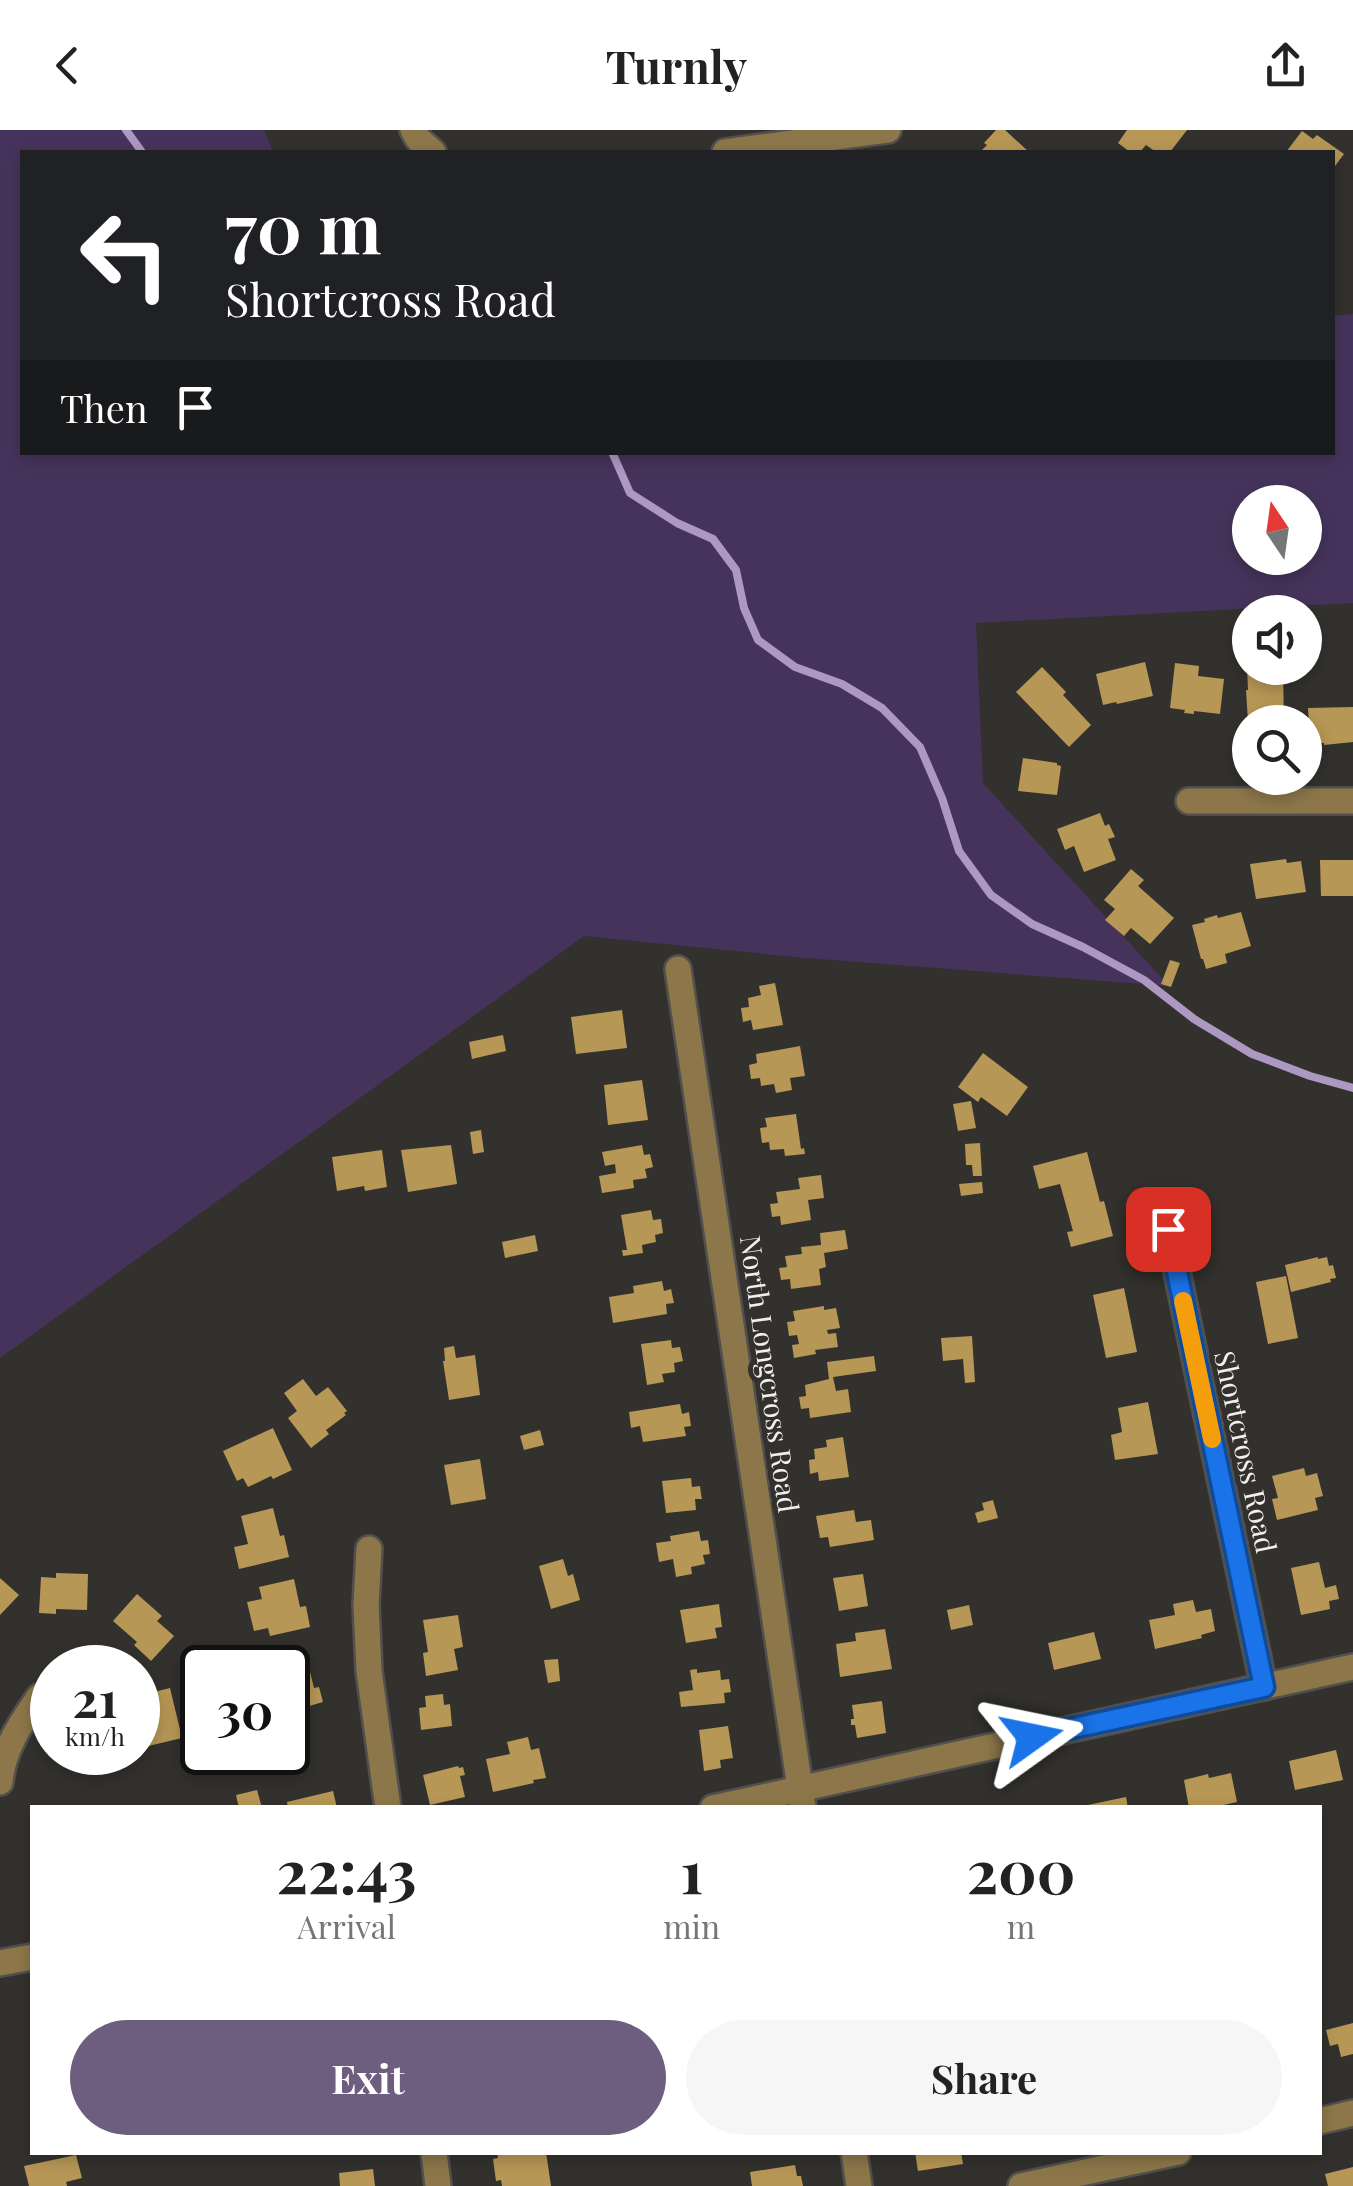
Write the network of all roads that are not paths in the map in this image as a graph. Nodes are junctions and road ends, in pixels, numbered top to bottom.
1 (413, 130) edge
2 (888, 130) edge
3 (431, 150) edge
4 (741, 150) edge
5 (1189, 801) dead end
6 (1353, 801) edge
7 (678, 969) dead end
8 (1168, 1229) dead end
9 (369, 1549) dead end
10 (1353, 1667) edge
11 (1264, 1687) junction
12 (30, 1710) edge
13 (0, 1782) edge
14 (802, 1797) edge
15 (388, 1805) edge
16 (737, 1805) edge
17 (30, 1957) edge
18 (0, 1964) edge
19 (1353, 2113) edge
20 (1322, 2120) edge
21 (434, 2155) edge
22 (854, 2155) edge
23 (1164, 2155) edge
24 (438, 2186) edge
25 (859, 2186) edge
26 (1021, 2186) edge

1 - 3 street
2 - 4 street
5 - 6 street
7 - 14 street, North Longcross Road
8 - 11 street, Shortcross Road
9 - 15 street
10 - 11 street
11 - 14 street
12 - 13 street
14 - 16 street
17 - 18 street
19 - 20 street
21 - 24 street
22 - 25 street
23 - 26 street

